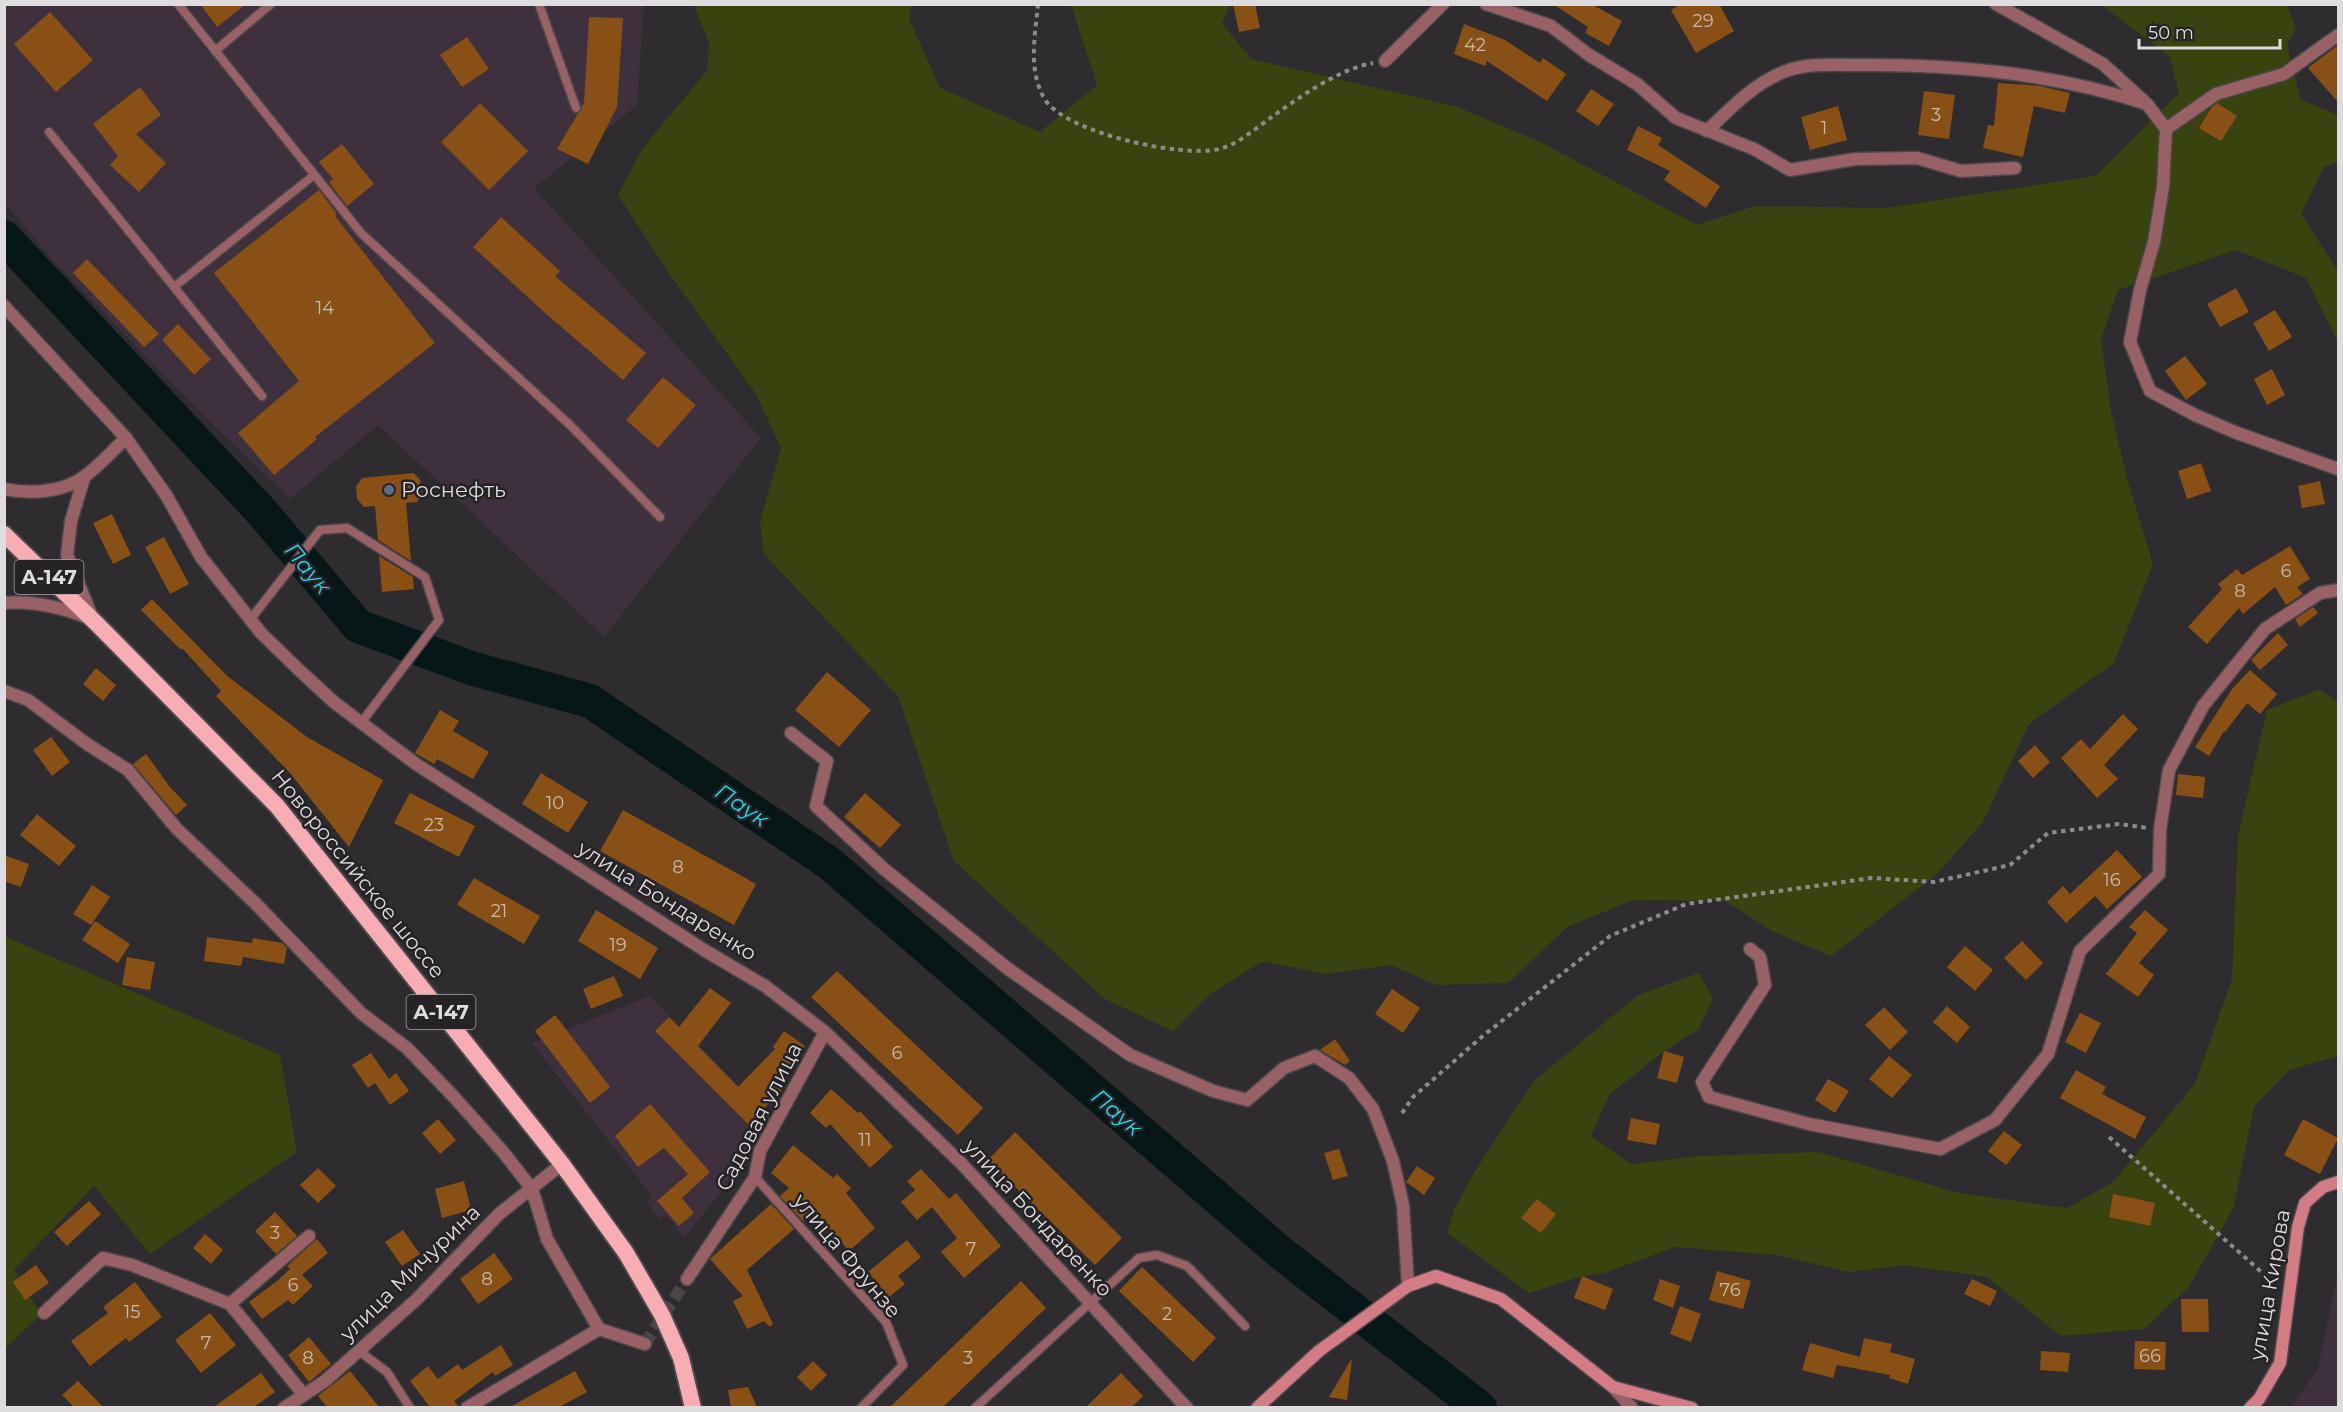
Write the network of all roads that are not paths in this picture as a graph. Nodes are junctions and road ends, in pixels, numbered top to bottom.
1 (178, 4) edge
2 (271, 4) edge
3 (539, 4) edge
4 (1443, 4) edge
5 (1486, 4) edge
6 (1996, 4) edge
7 (2338, 35) edge
8 (215, 51) junction
9 (1385, 61) road end
10 (2146, 104) junction
11 (576, 108) dead end
12 (2166, 129) junction
13 (1707, 131) junction
14 (49, 132) dead end
15 (2015, 168) dead end
16 (314, 175) junction
17 (174, 287) junction
18 (4, 306) edge
19 (262, 396) dead end
20 (126, 438) junction
21 (2338, 469) edge
22 (84, 478) junction
23 (4, 489) edge
24 (660, 517) dead end
25 (4, 534) edge
26 (2338, 590) edge
27 (4, 603) edge
28 (250, 620) junction
29 (94, 621) junction
30 (4, 691) edge
31 (361, 723) junction
32 (791, 733) dead end
33 (1750, 949) dead end
34 (825, 1032) junction
35 (562, 1164) junction
36 (755, 1177) junction
37 (2338, 1182) edge
38 (532, 1189) junction
39 (309, 1236) dead end
40 (687, 1278) tunnel mouth
41 (1408, 1286) junction
42 (1090, 1302) junction
43 (230, 1304) junction
44 (44, 1312) dead end
45 (1245, 1326) dead end
46 (599, 1329) junction
47 (645, 1344) dead end
48 (359, 1351) junction
49 (1612, 1387) junction
50 (304, 1395) junction
51 (284, 1407) edge
52 (410, 1407) edge
53 (467, 1407) edge
54 (693, 1407) edge
55 (861, 1407) edge
56 (975, 1407) edge
57 (1187, 1407) edge
58 (1257, 1407) edge
59 (1632, 1407) edge
60 (1692, 1407) edge
61 (2250, 1407) edge

1 - 8 lane
2 - 8 lane
3 - 11 lane
4 - 9 street
5 - 13 street
6 - 10 street
7 - 12 street
8 - 16 lane
10 - 12 street
10 - 13 street
12 - 21 street
13 - 15 street
14 - 17 lane
16 - 17 lane
16 - 24 lane
17 - 19 lane
18 - 20 street, улица Бондаренко
20 - 22 street
20 - 28 street, улица Бондаренко
22 - 23 street
22 - 29 street
25 - 29 highway, Новороссийское шоссе / А-147
26 - 33 street
27 - 29 street
28 - 31 street, улица Бондаренко
28 - 31 lane
29 - 35 highway, Новороссийское шоссе / А-147
30 - 38 street
31 - 34 street, улица Бондаренко
32 - 41 street
34 - 36 street, Садовая улица
34 - 42 street, улица Бондаренко
35 - 38 street, улица Мичурина
35 - 54 highway, Новороссийское шоссе / А-147
36 - 40 street, Садовая улица
36 - 55 lane, улица Фрунзе
37 - 61 main road, улица Кирова
38 - 46 street
38 - 48 street, улица Мичурина
39 - 43 street
41 - 49 main road
41 - 58 main road
42 - 45 lane
42 - 56 lane
42 - 57 street, улица Бондаренко
43 - 44 street
43 - 50 street
46 - 47 street
46 - 53 street
48 - 50 street, улица Мичурина
48 - 52 lane
49 - 59 street
49 - 60 main road
50 - 51 street, улица Мичурина

